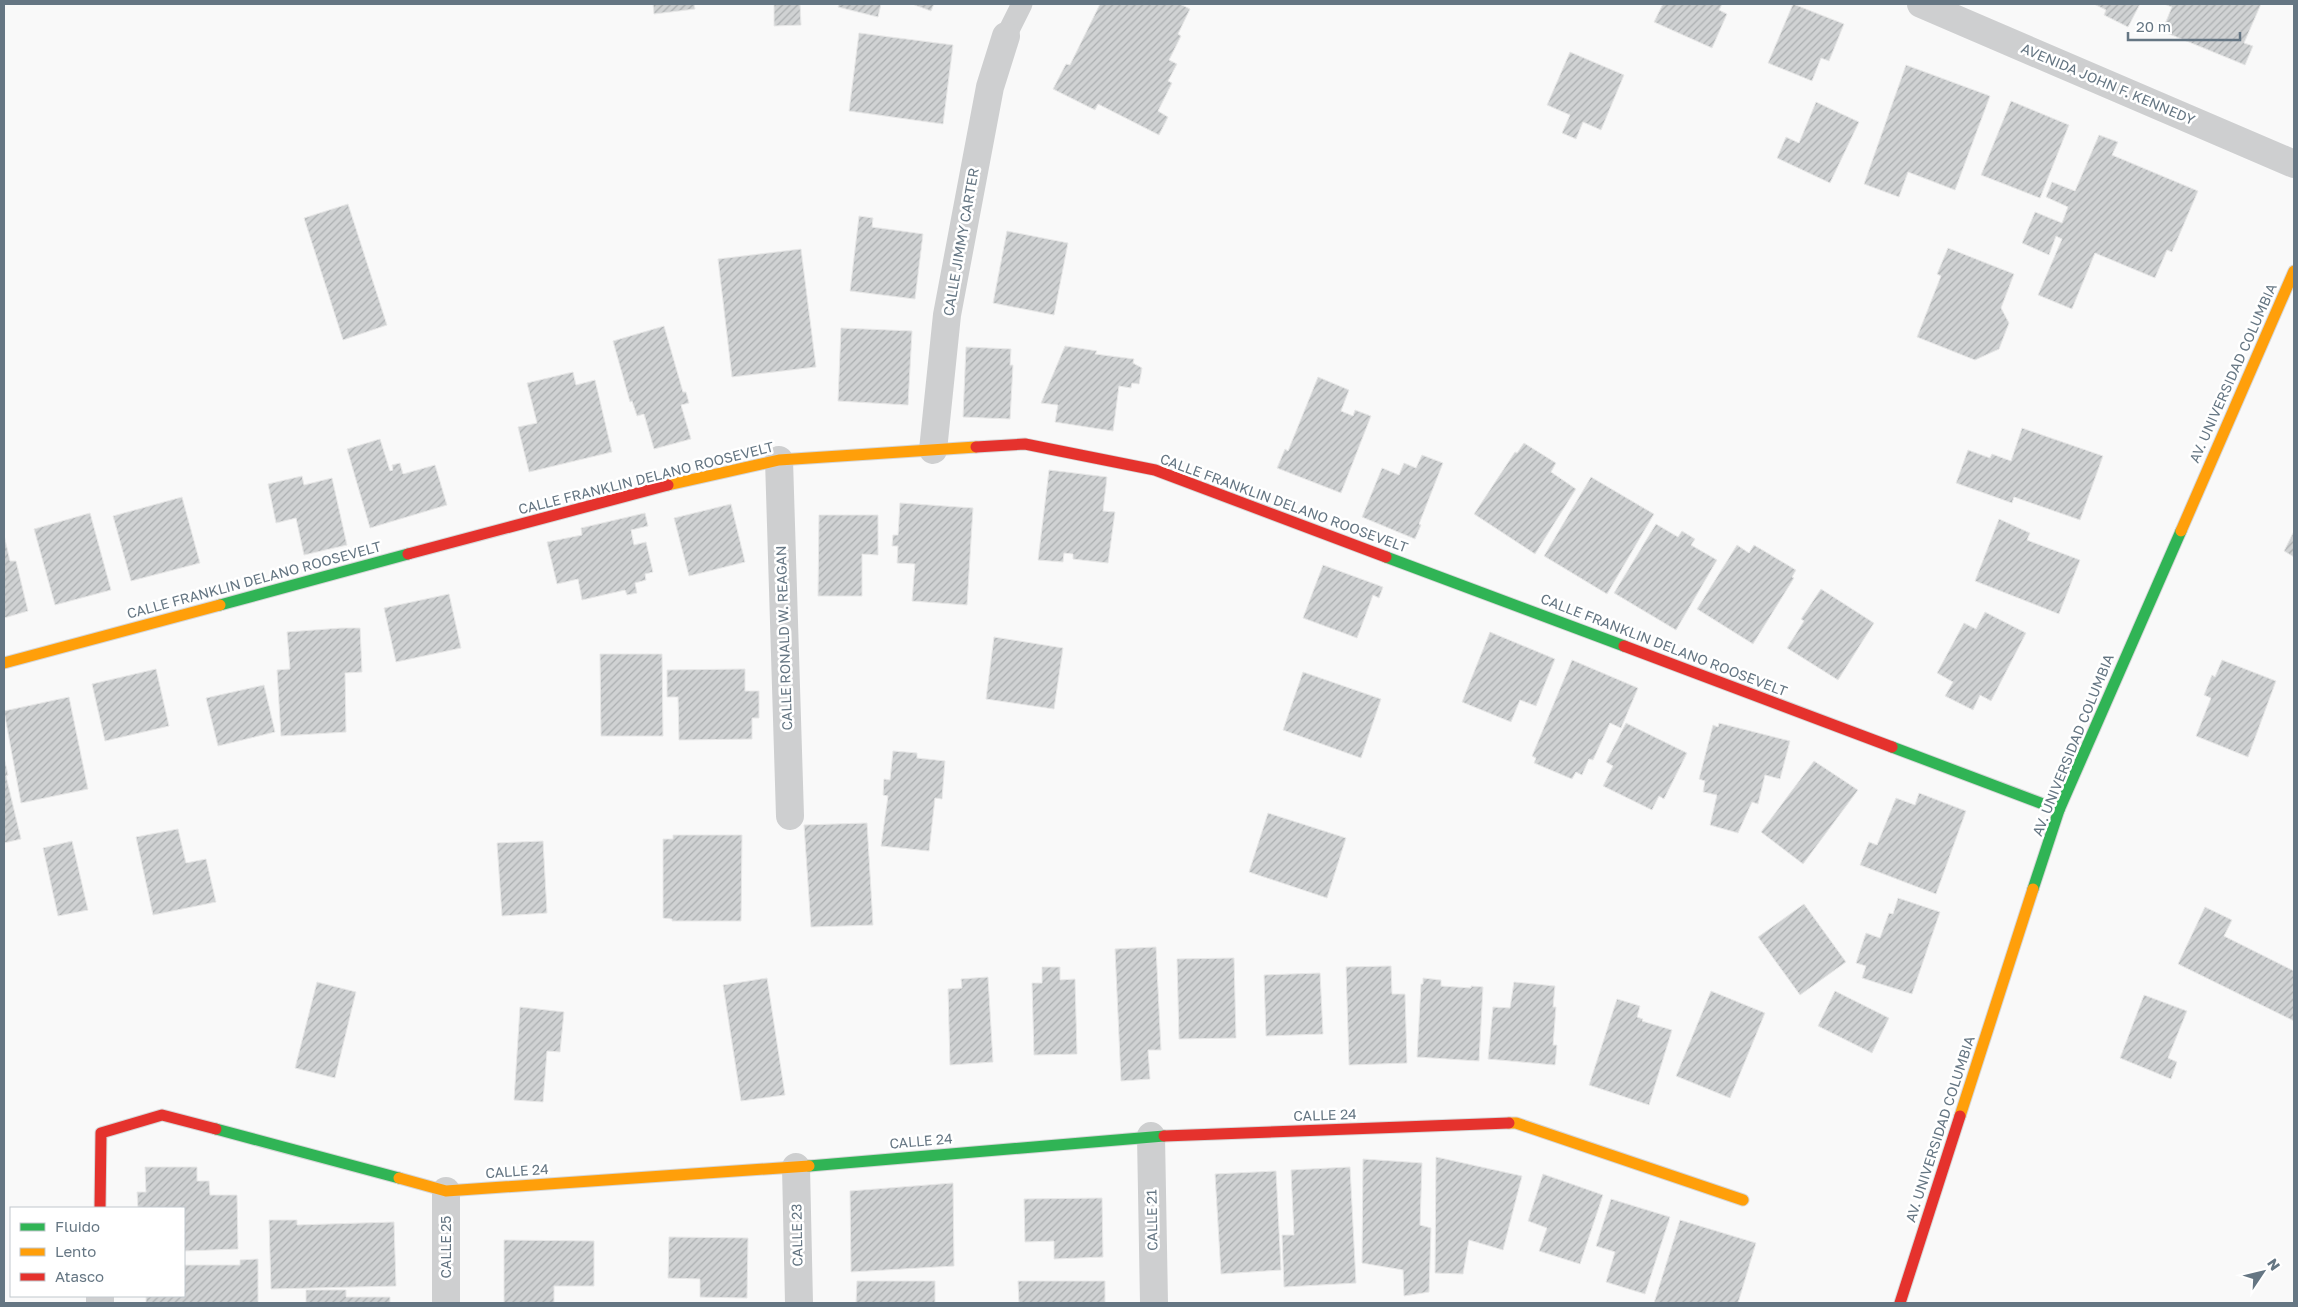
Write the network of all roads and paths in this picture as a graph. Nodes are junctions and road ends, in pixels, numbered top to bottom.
1 (1022, 4) edge
2 (1921, 4) edge
3 (1006, 36) joint
4 (2294, 164) edge
5 (2294, 271) edge
6 (933, 450) junction
7 (779, 460) junction
8 (4, 663) edge
9 (2059, 810) junction
10 (790, 816) dead end
11 (1151, 1136) junction
12 (796, 1167) junction
13 (446, 1191) junction
14 (1743, 1200) dead end
15 (100, 1207) edge
16 (446, 1303) edge
17 (799, 1303) edge
18 (1154, 1303) edge
19 (1900, 1303) edge

1 - 3 lane
2 - 4 street, AVENIDA JOHN F. KENNEDY
3 - 6 street, CALLE JIMMY CARTER
5 - 9 street, AV. UNIVERSIDAD COLUMBIA
6 - 7 street, CALLE FRANKLIN DELANO ROOSEVELT
6 - 9 street, CALLE FRANKLIN DELANO ROOSEVELT
7 - 8 street, CALLE FRANKLIN DELANO ROOSEVELT
7 - 10 street, CALLE RONALD W. REAGAN
9 - 19 street, AV. UNIVERSIDAD COLUMBIA
11 - 12 street, CALLE 24
11 - 14 street, CALLE 24
11 - 18 street, CALLE 21
12 - 13 street, CALLE 24
12 - 17 street, CALLE 23
13 - 15 street, CALLE 24
13 - 16 street, CALLE 25

